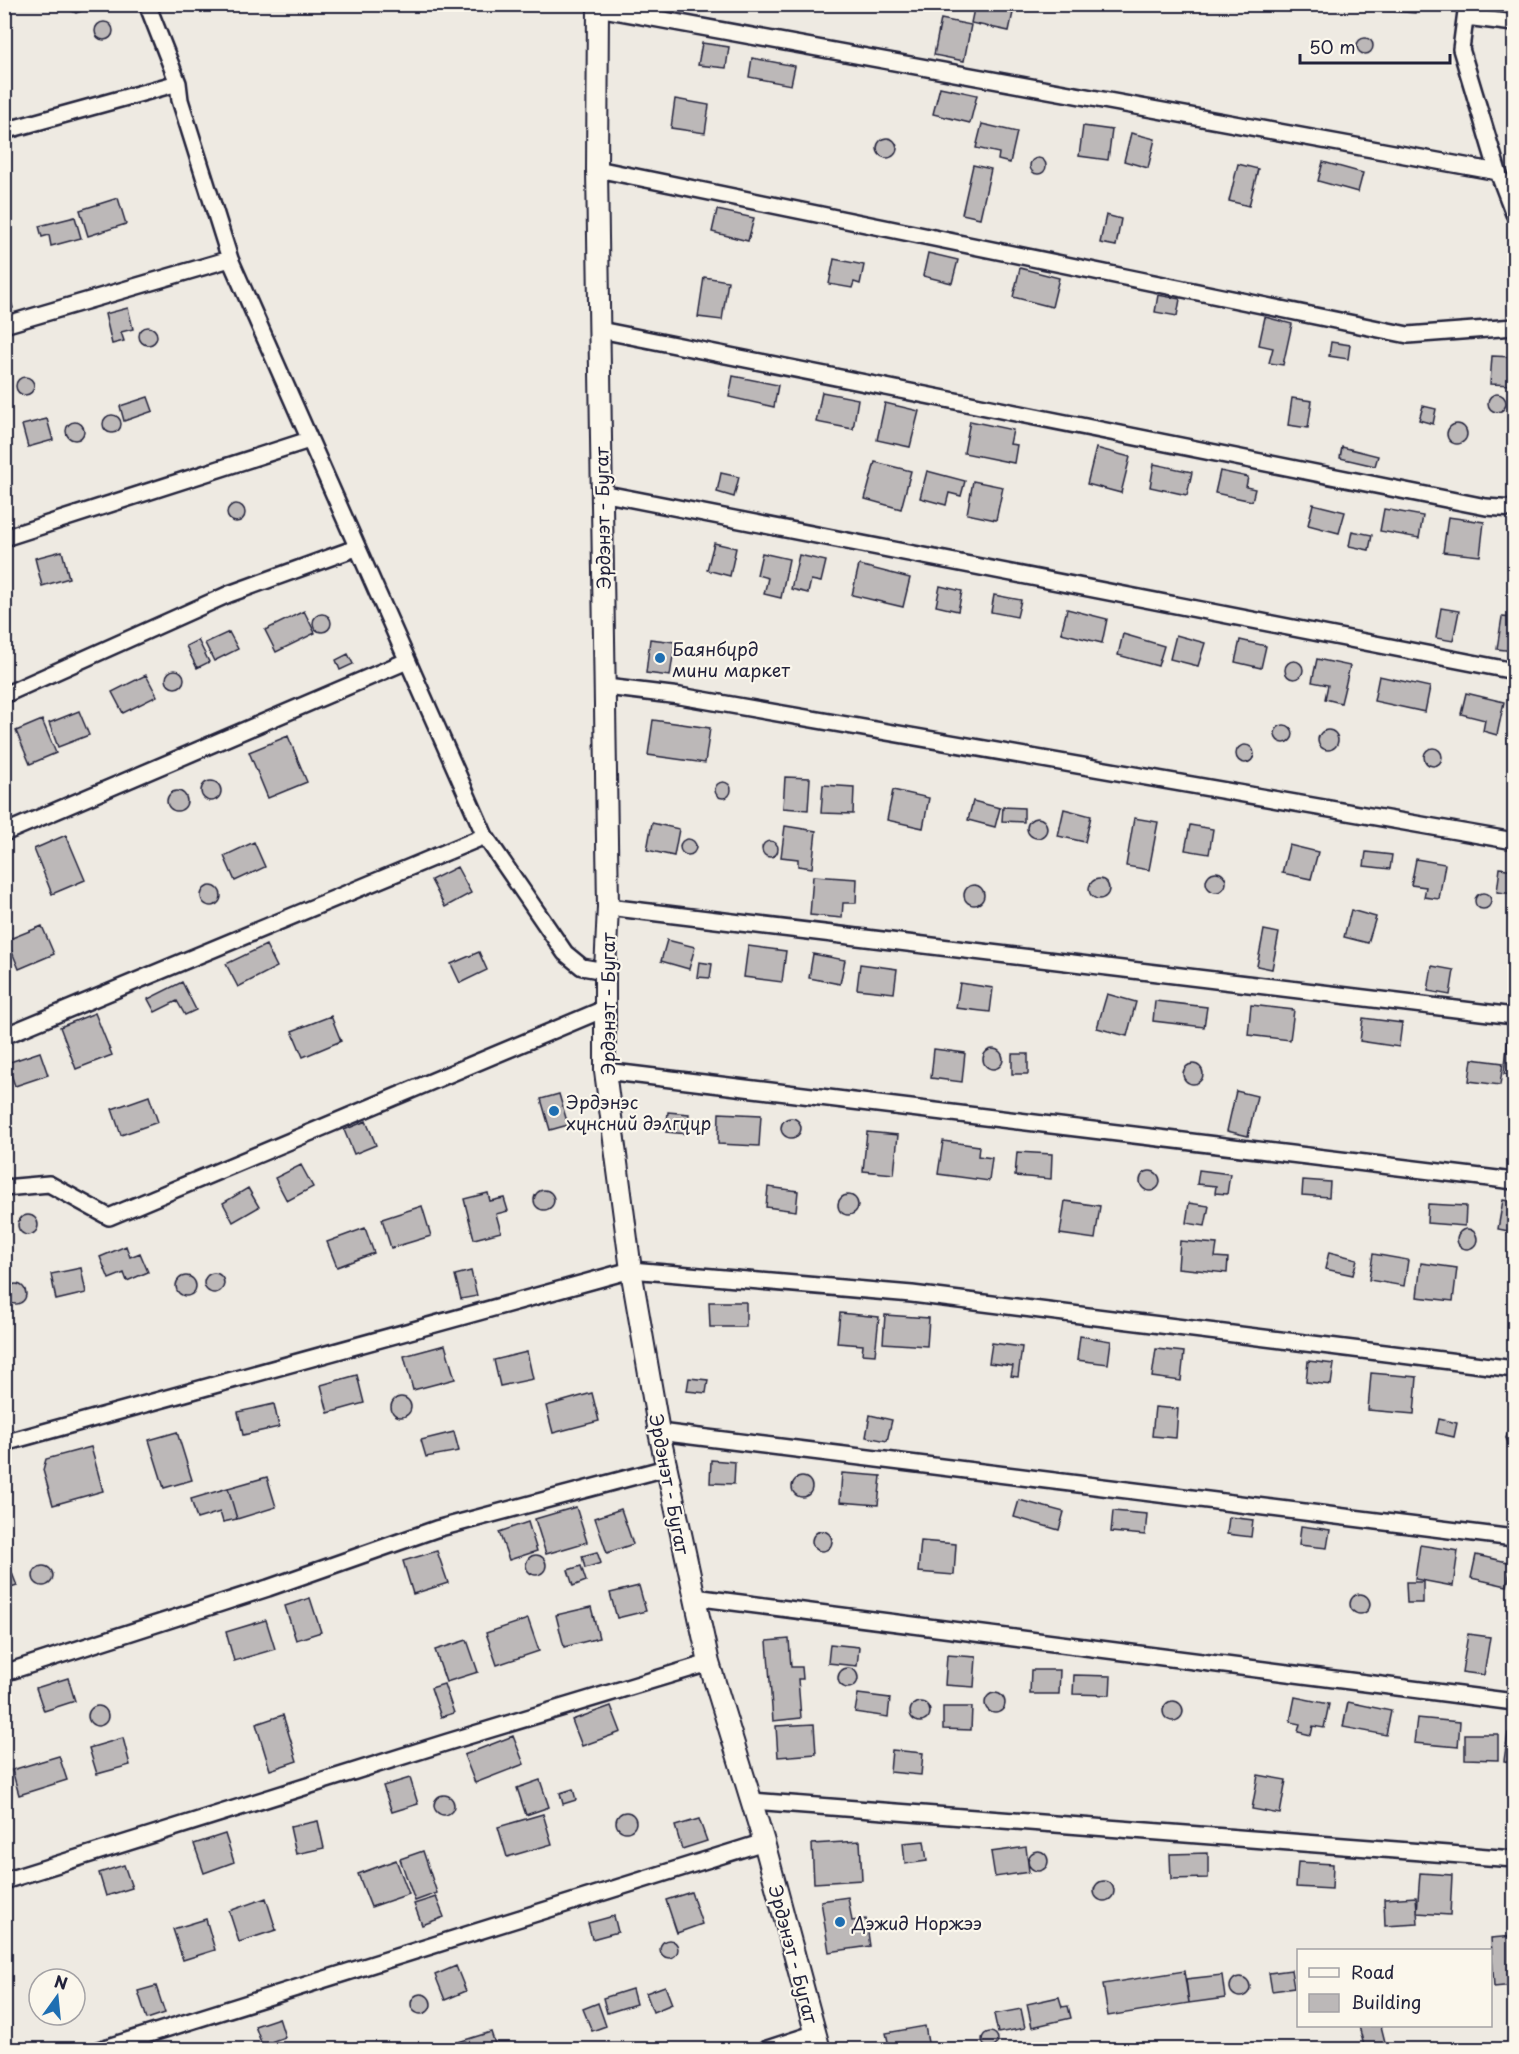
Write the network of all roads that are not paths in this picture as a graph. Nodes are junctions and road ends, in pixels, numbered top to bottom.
1 (147, 4) edge
2 (598, 6) edge
3 (1466, 11) edge
4 (1515, 23) edge
5 (178, 83) junction
6 (4, 131) edge
7 (597, 169) junction
8 (1497, 172) junction
9 (1515, 214) edge
10 (230, 259) junction
11 (4, 325) edge
12 (1515, 327) edge
13 (600, 330) junction
14 (309, 440) junction
15 (601, 493) junction
16 (1515, 509) edge
17 (4, 538) edge
18 (357, 548) junction
19 (407, 661) junction
20 (1515, 671) edge
21 (606, 687) junction
22 (4, 695) edge
23 (4, 833) edge
24 (486, 836) junction
25 (1515, 841) edge
26 (608, 907) junction
27 (604, 971) junction
28 (604, 1009) junction
29 (1515, 1016) edge
30 (4, 1036) edge
31 (605, 1071) junction
32 (1515, 1181) edge
33 (4, 1188) edge
34 (630, 1270) junction
35 (1515, 1369) edge
36 (659, 1432) junction
37 (4, 1443) edge
38 (666, 1468) junction
39 (1515, 1538) edge
40 (694, 1598) junction
41 (709, 1663) junction
42 (4, 1673) edge
43 (1515, 1702) edge
44 (752, 1801) junction
45 (764, 1842) junction
46 (1515, 1859) edge
47 (4, 1881) edge
48 (818, 2041) edge
49 (98, 2049) edge
50 (764, 2049) edge

1 - 5 street
2 - 7 street, Эрдэнэт - Бугат
2 - 8 street
3 - 4 street
3 - 8 street
5 - 6 street
5 - 10 street
7 - 12 street
7 - 13 street, Эрдэнэт - Бугат
8 - 9 street
10 - 11 street
10 - 14 street
13 - 15 street, Эрдэнэт - Бугат
13 - 16 street
14 - 17 street
14 - 18 street
15 - 20 street
15 - 21 street, Эрдэнэт - Бугат
18 - 19 street
18 - 22 street
19 - 23 street
19 - 24 street
21 - 25 street
21 - 26 street, Эрдэнэт - Бугат
24 - 27 street
24 - 30 street
26 - 27 street, Эрдэнэт - Бугат
26 - 29 street
27 - 28 street, Эрдэнэт - Бугат
28 - 31 street, Эрдэнэт - Бугат
28 - 33 street
31 - 32 street
31 - 34 street, Эрдэнэт - Бугат
34 - 35 street
34 - 36 street, Эрдэнэт - Бугат
34 - 37 street
36 - 38 street, Эрдэнэт - Бугат
36 - 39 street
38 - 40 street, Эрдэнэт - Бугат
38 - 42 street
40 - 41 street, Эрдэнэт - Бугат
40 - 43 street
41 - 44 street, Эрдэнэт - Бугат
41 - 47 street
44 - 45 street, Эрдэнэт - Бугат
44 - 46 street
45 - 48 street, Эрдэнэт - Бугат
45 - 49 street
48 - 50 street

